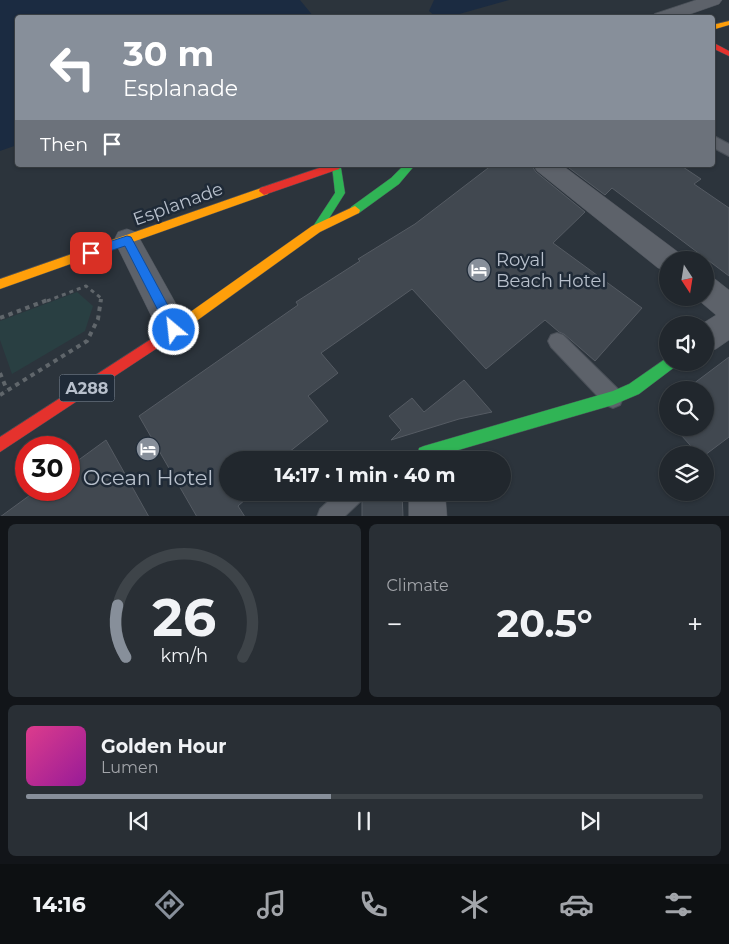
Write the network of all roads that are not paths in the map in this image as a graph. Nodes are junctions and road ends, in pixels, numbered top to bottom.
1 (713, 0) edge
2 (669, 15) edge
3 (729, 23) edge
4 (715, 27) edge
5 (715, 46) edge
6 (729, 54) edge
7 (715, 142) edge
8 (729, 151) edge
9 (332, 167) edge
10 (338, 167) edge
11 (408, 167) edge
12 (548, 167) edge
13 (316, 229) junction
14 (127, 240) junction
15 (659, 253) edge
16 (0, 284) edge
17 (714, 295) edge
18 (729, 307) edge
19 (729, 323) edge
20 (174, 330) junction
21 (714, 333) edge
22 (557, 341) dead end
23 (659, 370) edge
24 (613, 398) junction
25 (0, 445) edge
26 (443, 451) edge
27 (344, 501) edge
28 (427, 501) edge
29 (328, 516) edge
30 (428, 516) edge

1 - 2 street
3 - 4 main road
5 - 6 main road
7 - 8 lane
9 - 14 main road, Esplanade
10 - 13 main road, A288
11 - 13 main road, A288
12 - 15 street
13 - 20 main road, A288
14 - 16 main road, Esplanade
14 - 20 street
17 - 18 street
19 - 21 street
20 - 25 main road, A288
22 - 24 lane
23 - 24 main road
24 - 26 main road
27 - 29 lane
28 - 30 street

